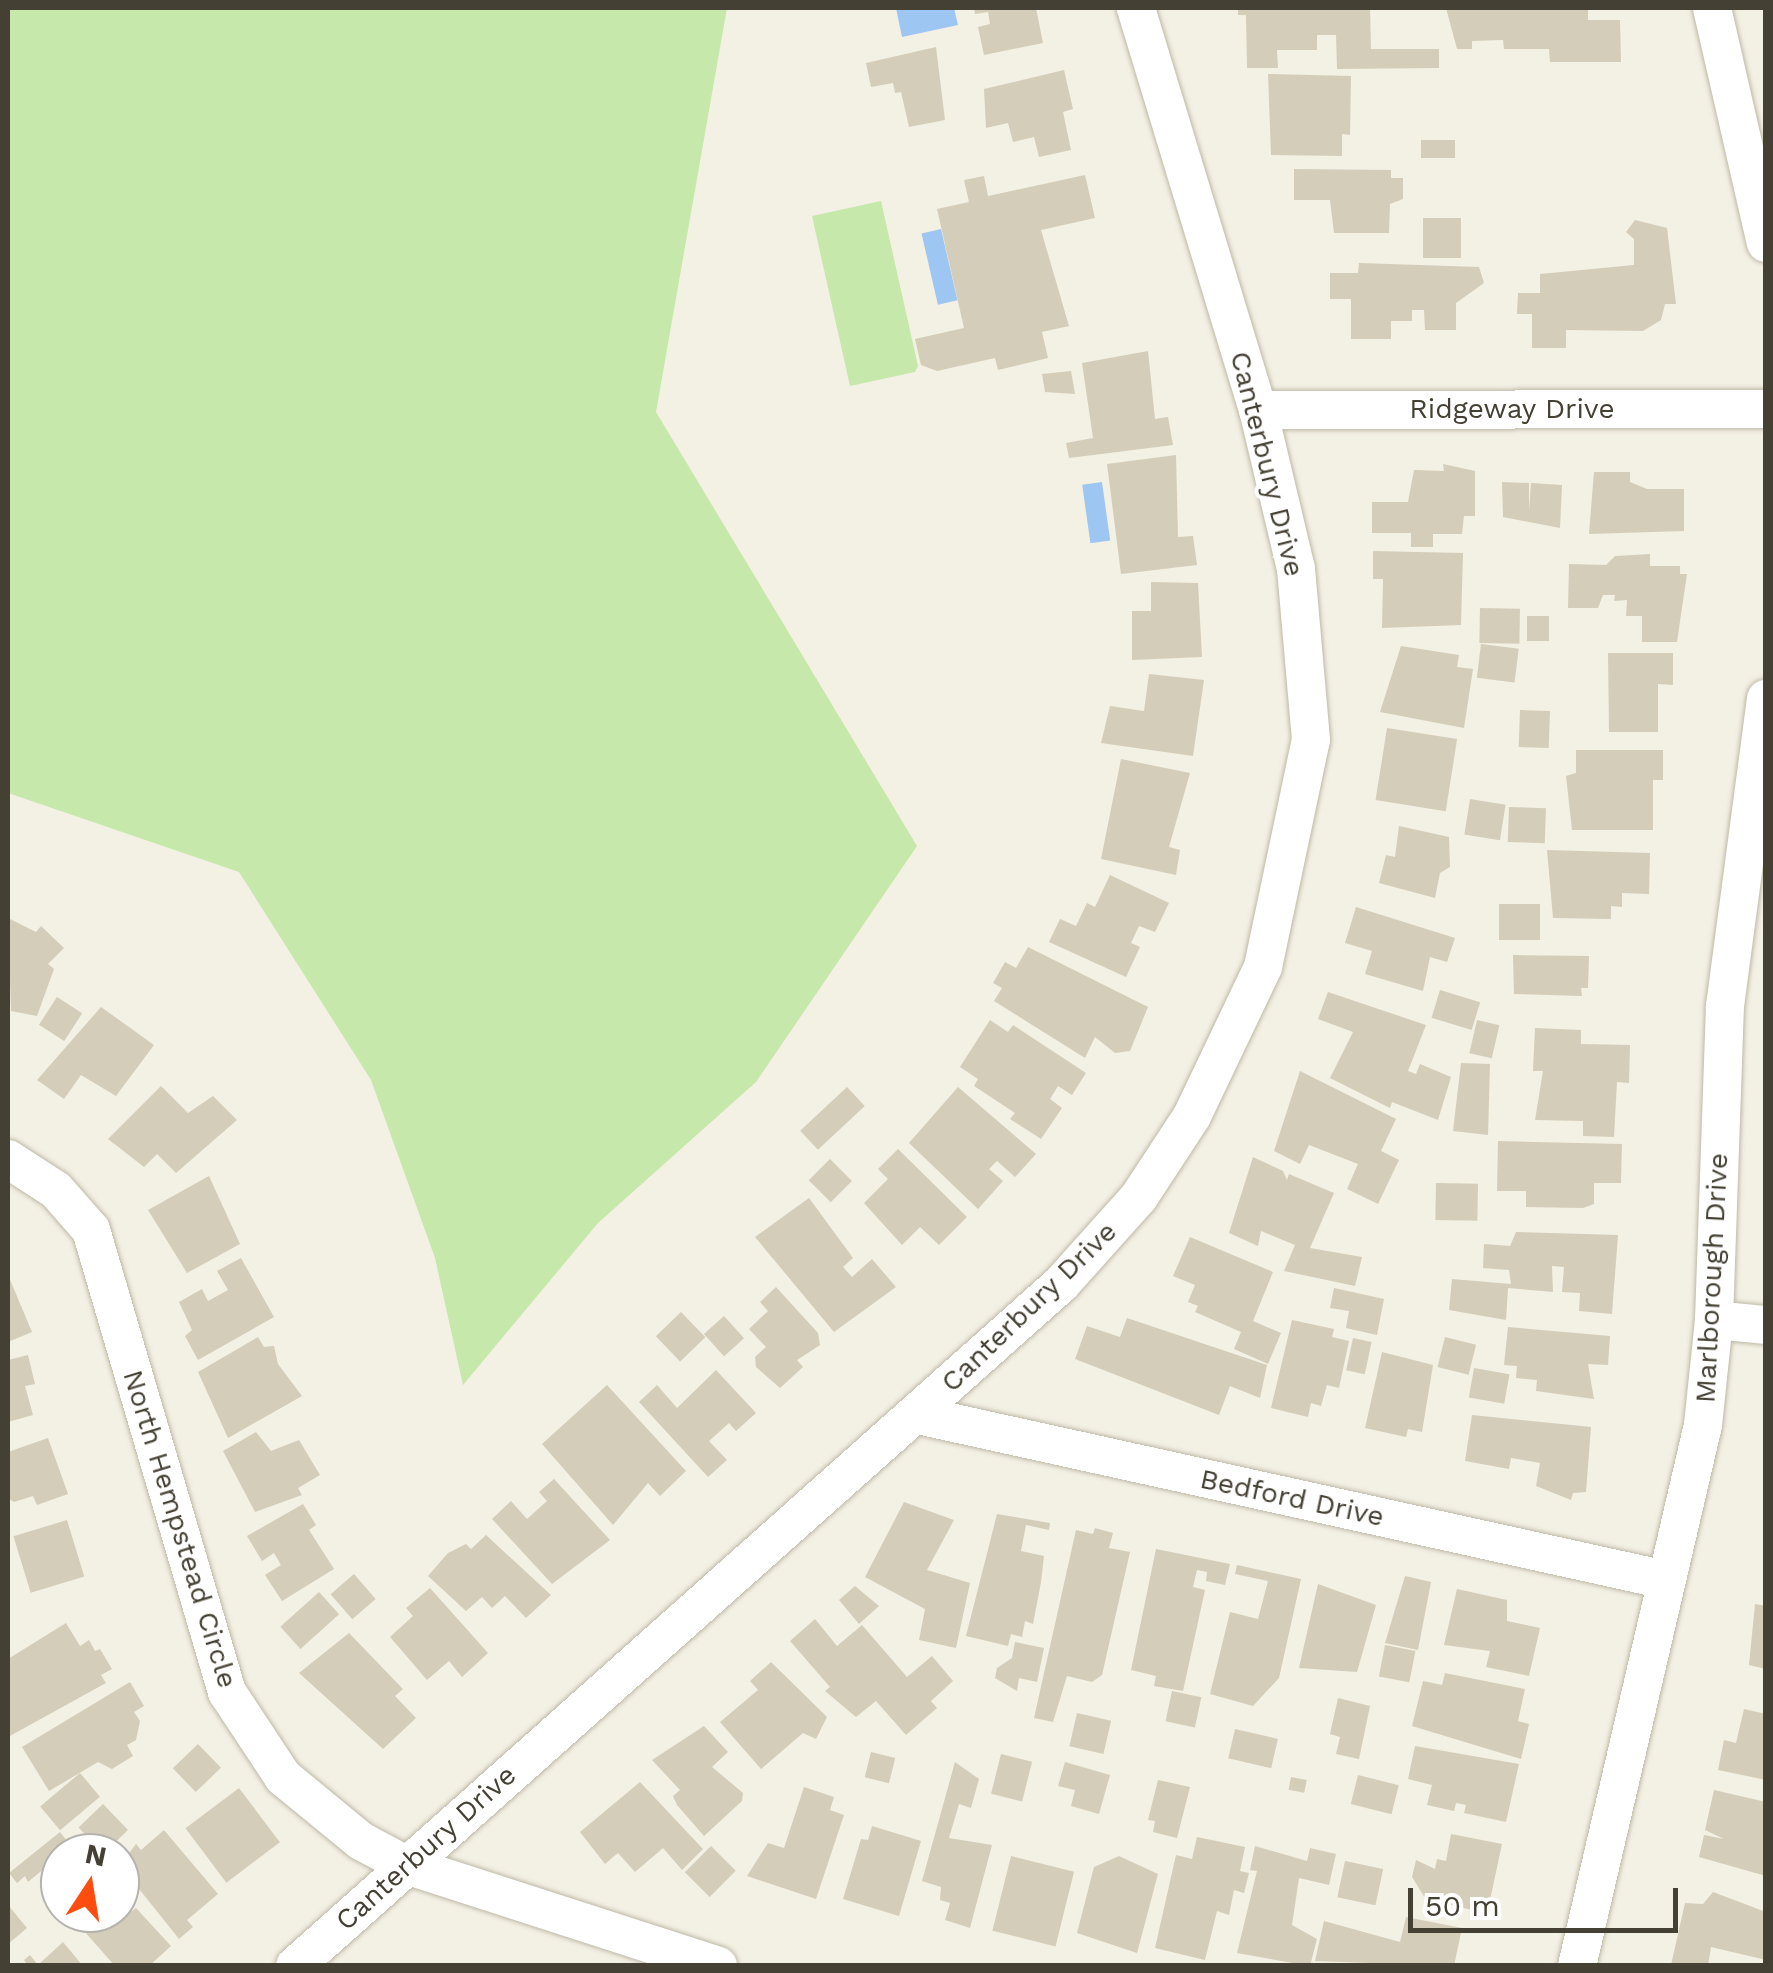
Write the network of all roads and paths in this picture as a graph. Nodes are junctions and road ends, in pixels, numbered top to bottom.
1 (1136, 8) edge
2 (1712, 8) edge
3 (1766, 243) edge
4 (1766, 409) edge
5 (1258, 410) junction
6 (1766, 699) edge
7 (8, 1159) edge
8 (1714, 1320) junction
9 (1766, 1325) edge
10 (918, 1415) junction
11 (1666, 1580) junction
12 (406, 1865) junction
13 (296, 1966) edge
14 (718, 1966) edge
15 (1577, 1966) edge

1 - 5 street, Canterbury Drive
2 - 3 street
4 - 5 street, Ridgeway Drive
5 - 10 street, Canterbury Drive
6 - 8 street, Marlborough Drive
7 - 12 street, North Hempstead Circle
8 - 9 street
8 - 11 street, Marlborough Drive
10 - 11 street, Bedford Drive
10 - 12 street, Canterbury Drive
11 - 15 street, Marlborough Drive
12 - 13 street, Canterbury Drive
12 - 14 street, North Hempstead Circle

